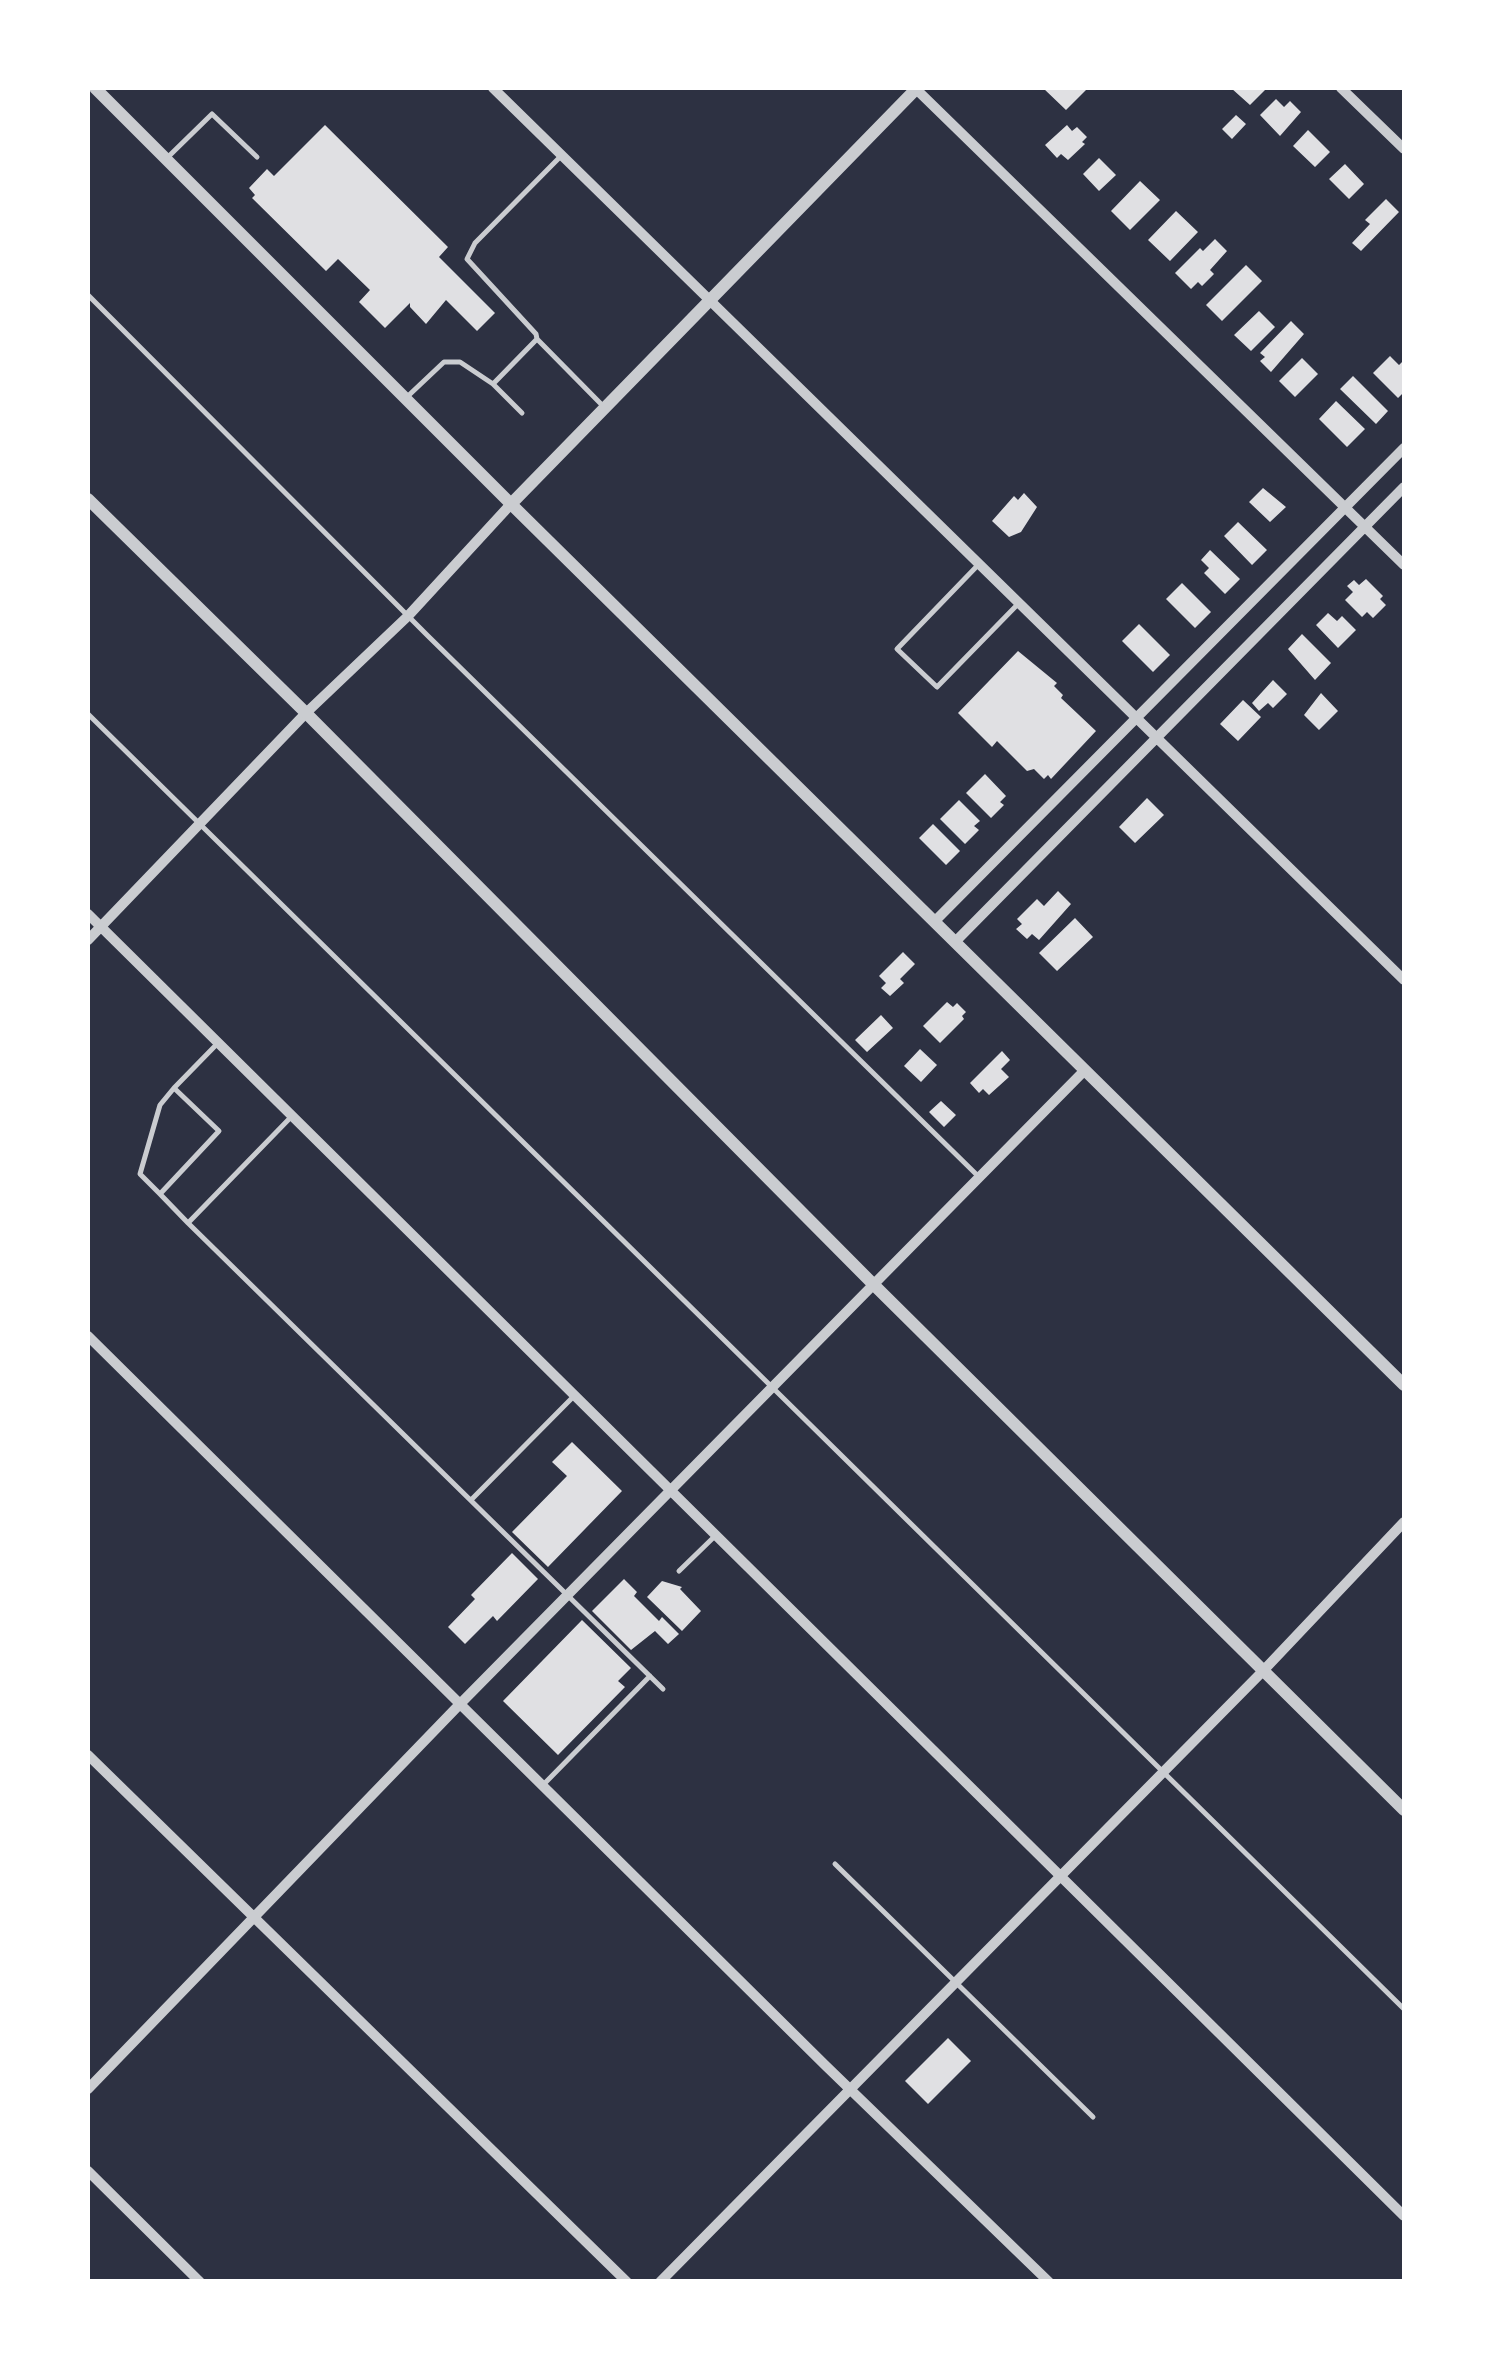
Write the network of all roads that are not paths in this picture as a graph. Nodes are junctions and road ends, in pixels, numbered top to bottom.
1 (95, 88) edge
2 (493, 88) edge
3 (916, 88) edge
4 (1341, 88) edge
5 (1404, 150) edge
6 (562, 155) junction
7 (257, 157) dead end
8 (166, 159) junction
9 (88, 295) edge
10 (710, 300) junction
11 (537, 340) junction
12 (493, 384) junction
13 (406, 398) junction
14 (605, 408) junction
15 (522, 413) dead end
16 (1404, 448) edge
17 (1404, 487) edge
18 (88, 499) edge
19 (511, 504) junction
20 (1345, 507) junction
21 (1365, 527) junction
22 (980, 563) junction
23 (1404, 565) edge
24 (1020, 602) junction
25 (408, 616) junction
26 (306, 712) junction
27 (88, 714) edge
28 (1138, 719) junction
29 (1158, 737) junction
30 (198, 823) junction
31 (88, 914) edge
32 (936, 920) junction
33 (101, 927) junction
34 (88, 940) edge
35 (956, 940) junction
36 (1404, 980) edge
37 (218, 1042) junction
38 (1085, 1070) junction
39 (174, 1088) junction
40 (292, 1116) junction
41 (979, 1177) junction
42 (160, 1194) junction
43 (188, 1223) junction
44 (872, 1283) junction
45 (88, 1336) edge
46 (1404, 1385) edge
47 (772, 1386) junction
48 (575, 1395) junction
49 (670, 1490) junction
50 (472, 1500) junction
51 (1404, 1522) edge
52 (716, 1534) junction
53 (679, 1572) dead end
54 (568, 1596) junction
55 (1262, 1672) junction
56 (650, 1676) junction
57 (663, 1689) dead end
58 (459, 1705) junction
59 (88, 1755) edge
60 (1162, 1771) junction
61 (542, 1786) junction
62 (1404, 1810) edge
63 (835, 1864) dead end
64 (1060, 1873) junction
65 (254, 1919) junction
66 (954, 1981) junction
67 (1404, 2009) edge
68 (848, 2088) junction
69 (88, 2089) edge
70 (1094, 2117) dead end
71 (88, 2172) edge
72 (1404, 2216) edge
73 (200, 2282) edge
74 (627, 2282) edge
75 (660, 2282) edge
76 (1049, 2282) edge

1 - 8 street
2 - 6 street
3 - 10 street
3 - 20 street
4 - 5 street
6 - 10 street
6 - 11 lane
7 - 8 lane
8 - 13 street
9 - 25 lane
10 - 14 street
10 - 22 street
11 - 12 lane
11 - 14 lane
12 - 13 lane
12 - 15 lane
13 - 19 street
14 - 19 street
16 - 20 street
17 - 21 street
18 - 26 street
19 - 25 street
19 - 32 street
20 - 21 street
20 - 28 street
21 - 23 street
21 - 29 street
22 - 24 street
22 - 24 lane
24 - 28 street
25 - 26 street
25 - 41 lane
26 - 30 street
26 - 44 street
27 - 30 lane
28 - 29 street
28 - 32 street
29 - 35 street
29 - 36 street
30 - 33 street
30 - 47 lane
31 - 33 street
32 - 35 street
33 - 34 street
33 - 37 street
35 - 38 street
37 - 39 lane
37 - 40 street
38 - 41 street
38 - 46 street
39 - 42 lane
39 - 42 lane
40 - 43 lane
40 - 48 street
41 - 44 street
42 - 43 lane
43 - 50 lane
44 - 47 street
44 - 55 street
45 - 58 street
47 - 49 street
47 - 60 lane
48 - 49 street
48 - 50 lane
49 - 52 street
49 - 54 street
50 - 54 lane
51 - 55 street
52 - 53 lane
52 - 64 street
54 - 56 lane
54 - 58 street
55 - 60 street
55 - 62 street
56 - 57 lane
56 - 61 lane
58 - 61 street
58 - 65 street
59 - 65 street
60 - 64 street
60 - 67 lane
61 - 68 street
63 - 66 lane
64 - 66 street
64 - 72 street
65 - 69 street
65 - 74 street
66 - 68 street
66 - 70 lane
68 - 75 street
68 - 76 street
71 - 73 street

